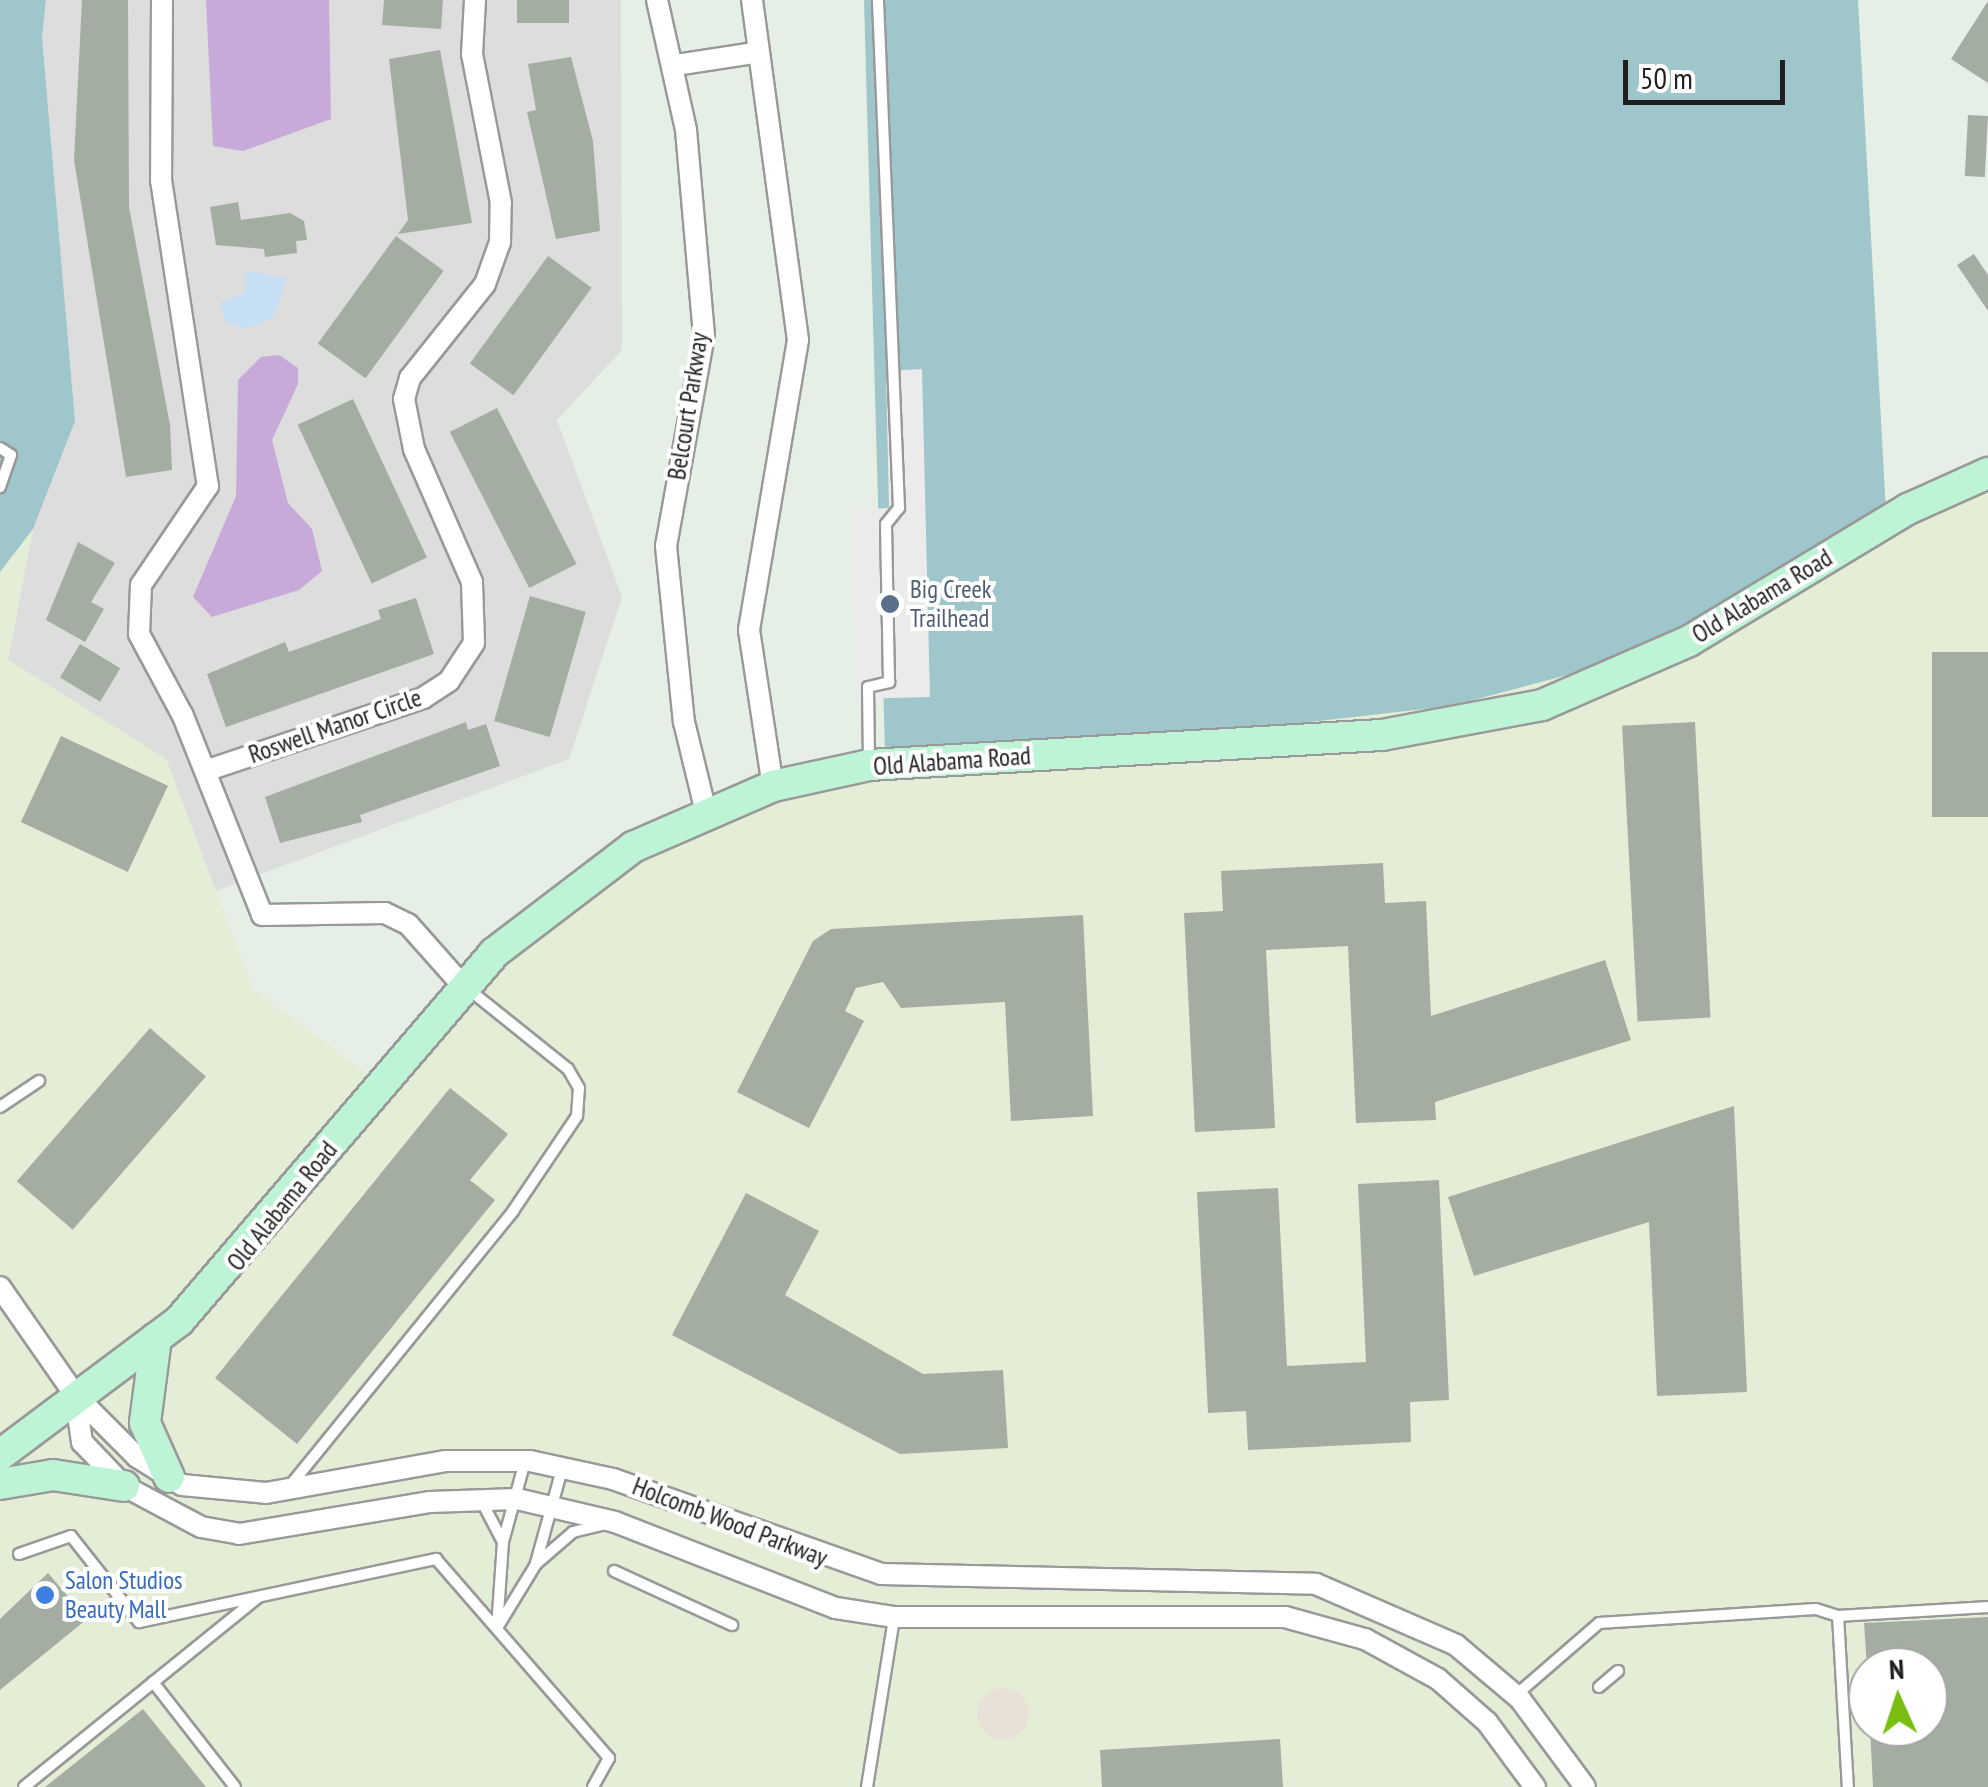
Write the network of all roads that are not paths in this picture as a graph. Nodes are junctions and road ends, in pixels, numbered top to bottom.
1 (162, 0) edge
2 (475, 0) edge
3 (657, 0) edge
4 (752, 0) edge
5 (878, 0) edge
6 (754, 52) junction
7 (676, 66) junction
8 (0, 448) edge
9 (1980, 481) edge
10 (0, 486) edge
11 (869, 766) junction
12 (205, 771) junction
13 (772, 786) junction
14 (706, 812) junction
15 (464, 986) junction
16 (39, 1080) dead end
17 (0, 1107) edge
18 (0, 1287) edge
19 (156, 1338) junction
20 (75, 1395) junction
21 (0, 1454) edge
22 (525, 1460) junction
23 (562, 1466) junction
24 (169, 1477) junction
25 (0, 1484) edge
26 (124, 1486) junction
27 (287, 1490) junction
28 (479, 1496) junction
29 (517, 1498) junction
30 (555, 1503) junction
31 (615, 1522) junction
32 (502, 1542) junction
33 (19, 1554) dead end
34 (536, 1564) junction
35 (614, 1571) dead end
36 (262, 1594) junction
37 (1988, 1607) edge
38 (1838, 1616) junction
39 (894, 1617) junction
40 (732, 1625) dead end
41 (497, 1628) junction
42 (1618, 1670) dead end
43 (154, 1682) junction
44 (1599, 1687) dead end
45 (1516, 1695) junction
46 (24, 1787) edge
47 (235, 1787) edge
48 (593, 1787) edge
49 (866, 1787) edge
50 (1536, 1787) edge
51 (1585, 1787) edge
52 (1848, 1787) edge

1 - 12 street
2 - 12 street, Roswell Manor Circle
3 - 7 street, Belcourt Parkway
4 - 6 street
5 - 11 lane
6 - 7 street
6 - 13 street
7 - 14 street, Belcourt Parkway
8 - 10 lane
9 - 11 main road, Old Alabama Road
11 - 13 main road, Old Alabama Road
12 - 15 street
13 - 14 main road, Old Alabama Road
14 - 15 main road, Old Alabama Road
15 - 19 main road, Old Alabama Road
15 - 27 lane
16 - 17 lane
18 - 20 street, Holcomb Wood Parkway
19 - 20 main road, Old Alabama Road
19 - 24 main road
20 - 21 main road, Old Alabama Road
20 - 24 street, Holcomb Wood Parkway
20 - 26 street, Holcomb Wood Parkway
22 - 23 street, Holcomb Wood Parkway
22 - 27 street, Holcomb Wood Parkway
22 - 29 lane
23 - 30 lane
23 - 45 street, Holcomb Wood Parkway
24 - 27 street, Holcomb Wood Parkway
25 - 26 main road
26 - 28 street, Holcomb Wood Parkway
28 - 29 street, Holcomb Wood Parkway
28 - 32 lane
29 - 30 street, Holcomb Wood Parkway
29 - 32 lane
30 - 31 street, Holcomb Wood Parkway
30 - 34 lane
31 - 34 lane
31 - 39 street, Holcomb Wood Parkway
32 - 41 lane
33 - 36 lane
34 - 41 lane
35 - 40 lane
36 - 41 lane
36 - 43 lane
37 - 38 lane
38 - 45 lane
38 - 52 lane
39 - 49 lane
39 - 50 street, Holcomb Wood Parkway
41 - 48 lane
42 - 44 lane
43 - 46 lane
43 - 47 lane
45 - 51 street, Holcomb Wood Parkway

